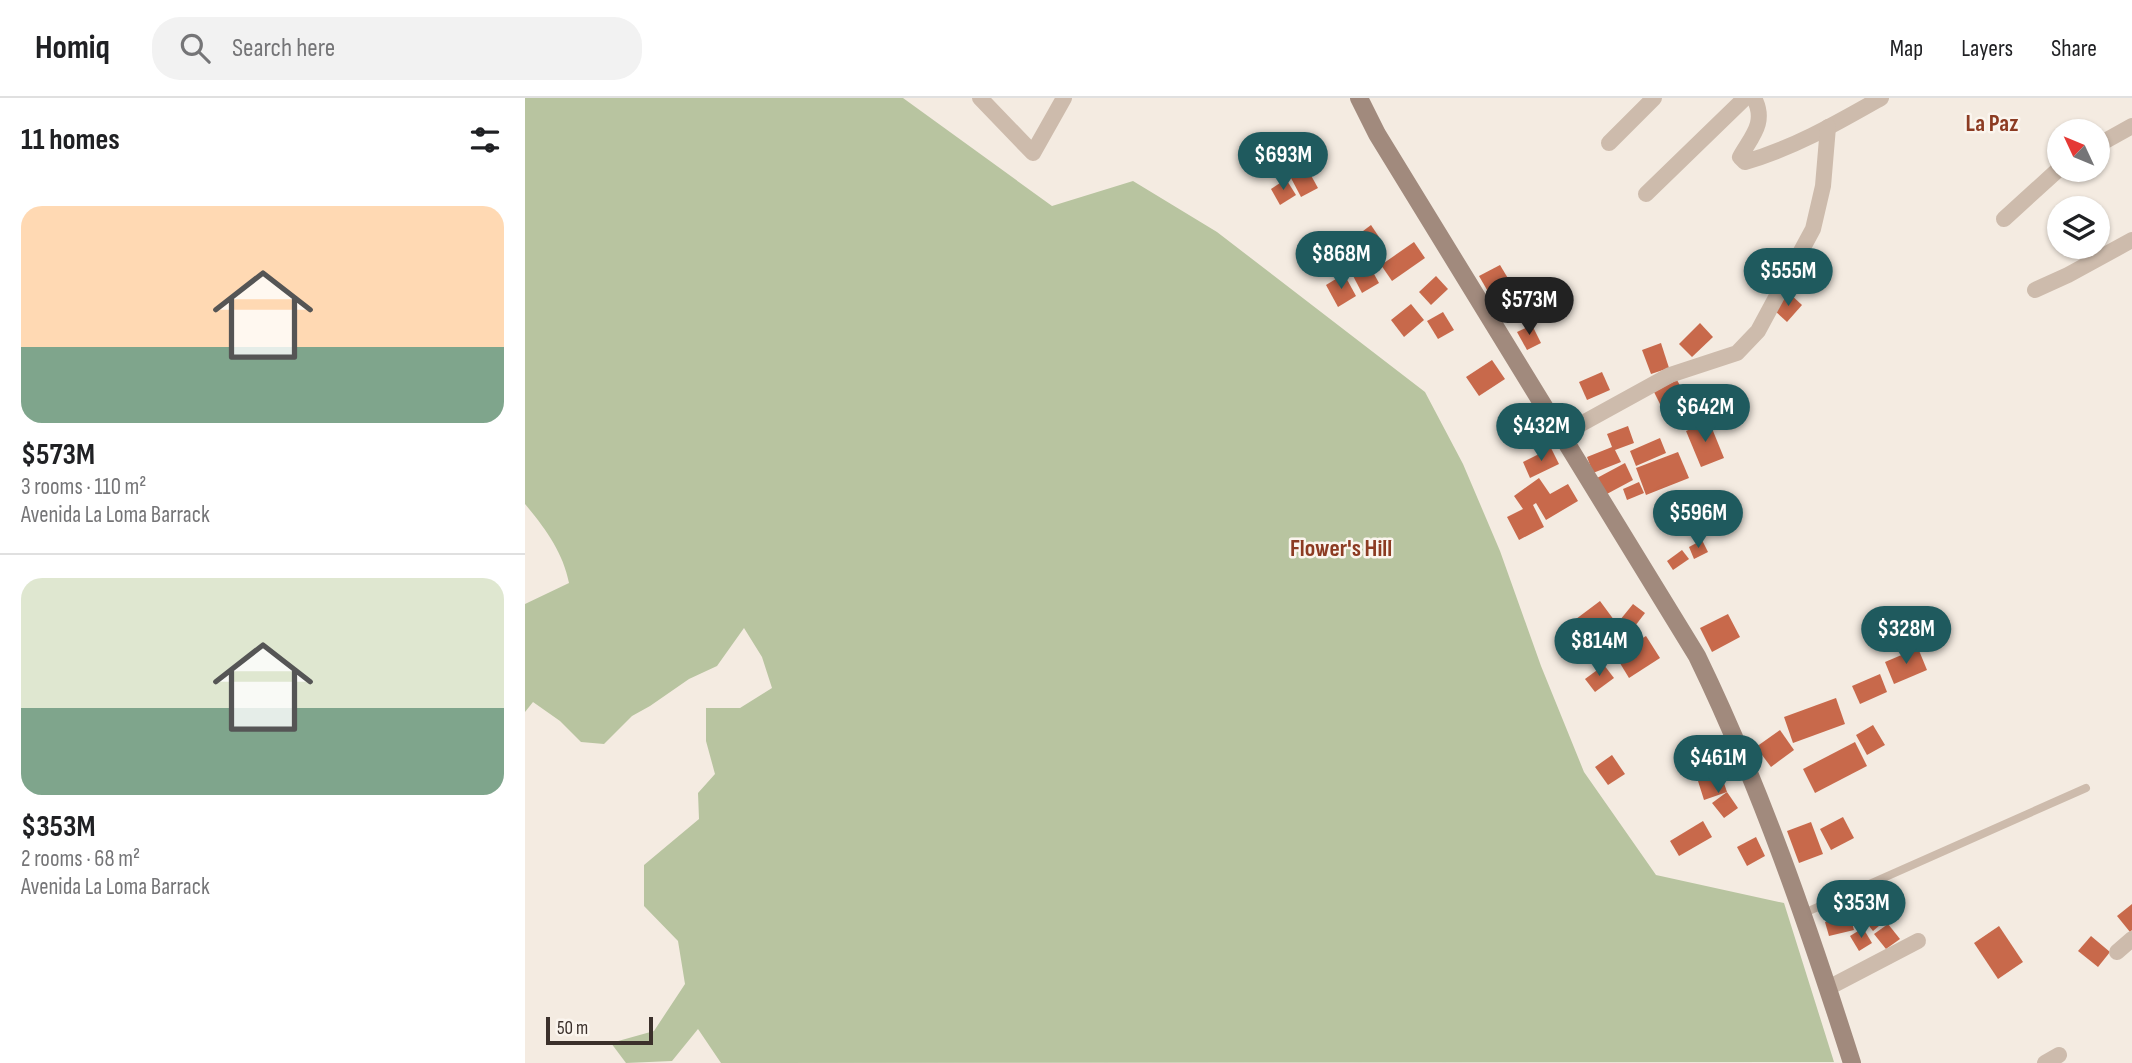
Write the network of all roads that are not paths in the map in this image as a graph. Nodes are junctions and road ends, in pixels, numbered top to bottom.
1 (980, 98) edge
2 (1065, 98) edge
3 (1359, 98) edge
4 (1654, 98) edge
5 (1745, 98) edge
6 (1754, 98) edge
7 (1881, 98) edge
8 (2132, 126) edge
9 (1828, 127) junction
10 (2111, 138) edge
11 (1609, 143) dead end
12 (2047, 180) edge
13 (1646, 194) dead end
14 (2004, 219) dead end
15 (2132, 240) edge
16 (2035, 290) dead end
17 (1561, 435) junction
18 (2086, 788) dead end
19 (1802, 914) junction
20 (2132, 939) edge
21 (1919, 941) dead end
22 (2117, 952) dead end
23 (1828, 988) junction
24 (1852, 1063) edge

1 - 2 street
3 - 17 main road
4 - 11 street
5 - 13 street
6 - 9 street
7 - 9 street
8 - 10 street
9 - 17 street
12 - 14 street
15 - 16 street
17 - 19 main road
18 - 19 lane
19 - 23 main road
20 - 22 street
21 - 23 street
23 - 24 main road

